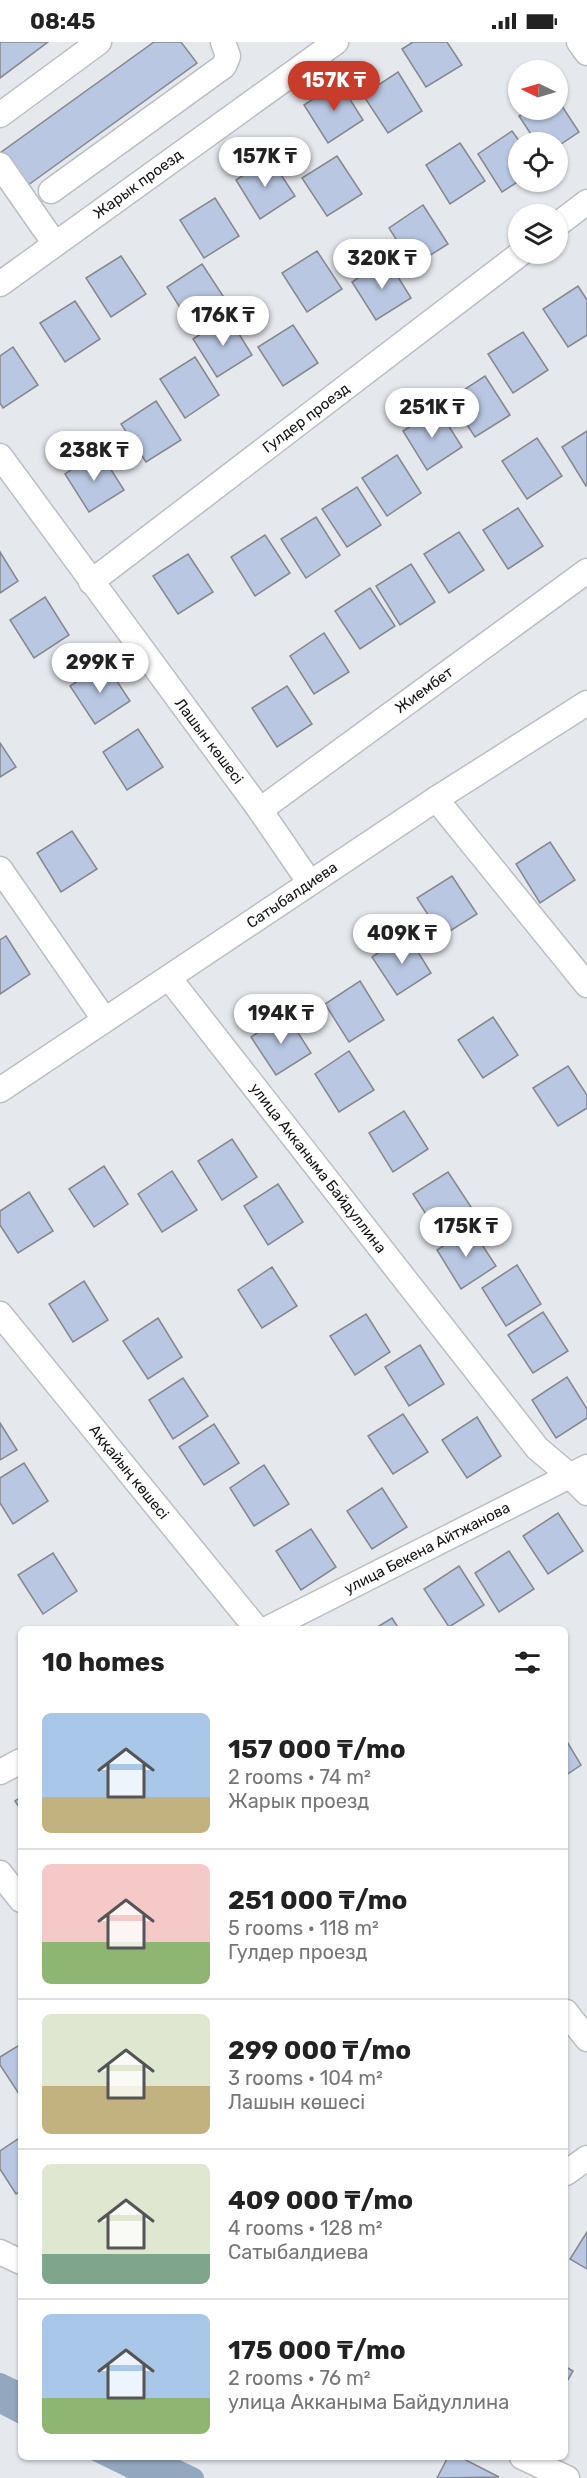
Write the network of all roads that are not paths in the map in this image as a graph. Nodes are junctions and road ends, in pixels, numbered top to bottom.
1 (99, 42) edge
2 (222, 42) edge
3 (336, 42) edge
4 (579, 42) edge
5 (587, 53) edge
6 (0, 115) edge
7 (0, 165) edge
8 (51, 191) dead end
9 (587, 202) edge
10 (568, 216) edge
11 (55, 244) junction
12 (508, 263) edge
13 (0, 284) edge
14 (0, 456) edge
15 (587, 570) edge
16 (91, 582) junction
17 (587, 703) edge
18 (436, 799) junction
19 (260, 810) junction
20 (0, 869) edge
21 (310, 883) junction
22 (169, 978) junction
23 (587, 985) edge
24 (104, 1018) junction
25 (0, 1090) edge
26 (0, 1314) edge
27 (579, 1471) edge
28 (587, 1493) edge
29 (255, 1626) edge
30 (273, 1626) edge
31 (18, 1763) edge
32 (0, 1772) edge
33 (0, 1873) edge
34 (18, 1896) edge
35 (568, 2015) edge
36 (587, 2039) edge
37 (587, 2158) edge
38 (568, 2172) edge
39 (0, 2252) edge
40 (18, 2261) edge
41 (528, 2460) edge
42 (567, 2478) edge

1 - 6 street
2 - 8 street
3 - 11 street, Жарык проезд
4 - 5 street
7 - 11 street
9 - 10 street
11 - 13 street, Жарык проезд
12 - 16 street, Гулдер проезд
14 - 16 street, Лашын көшесі
15 - 19 street, Жиембет
16 - 19 street, Лашын көшесі
17 - 18 street, Сатыбалдиева
18 - 21 street, Сатыбалдиева
18 - 23 street
19 - 21 street, Лашын көшесі
20 - 24 street
21 - 22 street, Сатыбалдиева
22 - 24 street, Сатыбалдиева
22 - 27 street, улица Акканыма Байдуллина
24 - 25 street, Сатыбалдиева
26 - 29 street, Аққайың көшесі
27 - 28 street, улица Акканыма Байдуллина
27 - 30 street, улица Бекена Айтжанова
31 - 32 street
33 - 34 street
35 - 36 street
37 - 38 street
39 - 40 street
41 - 42 street

